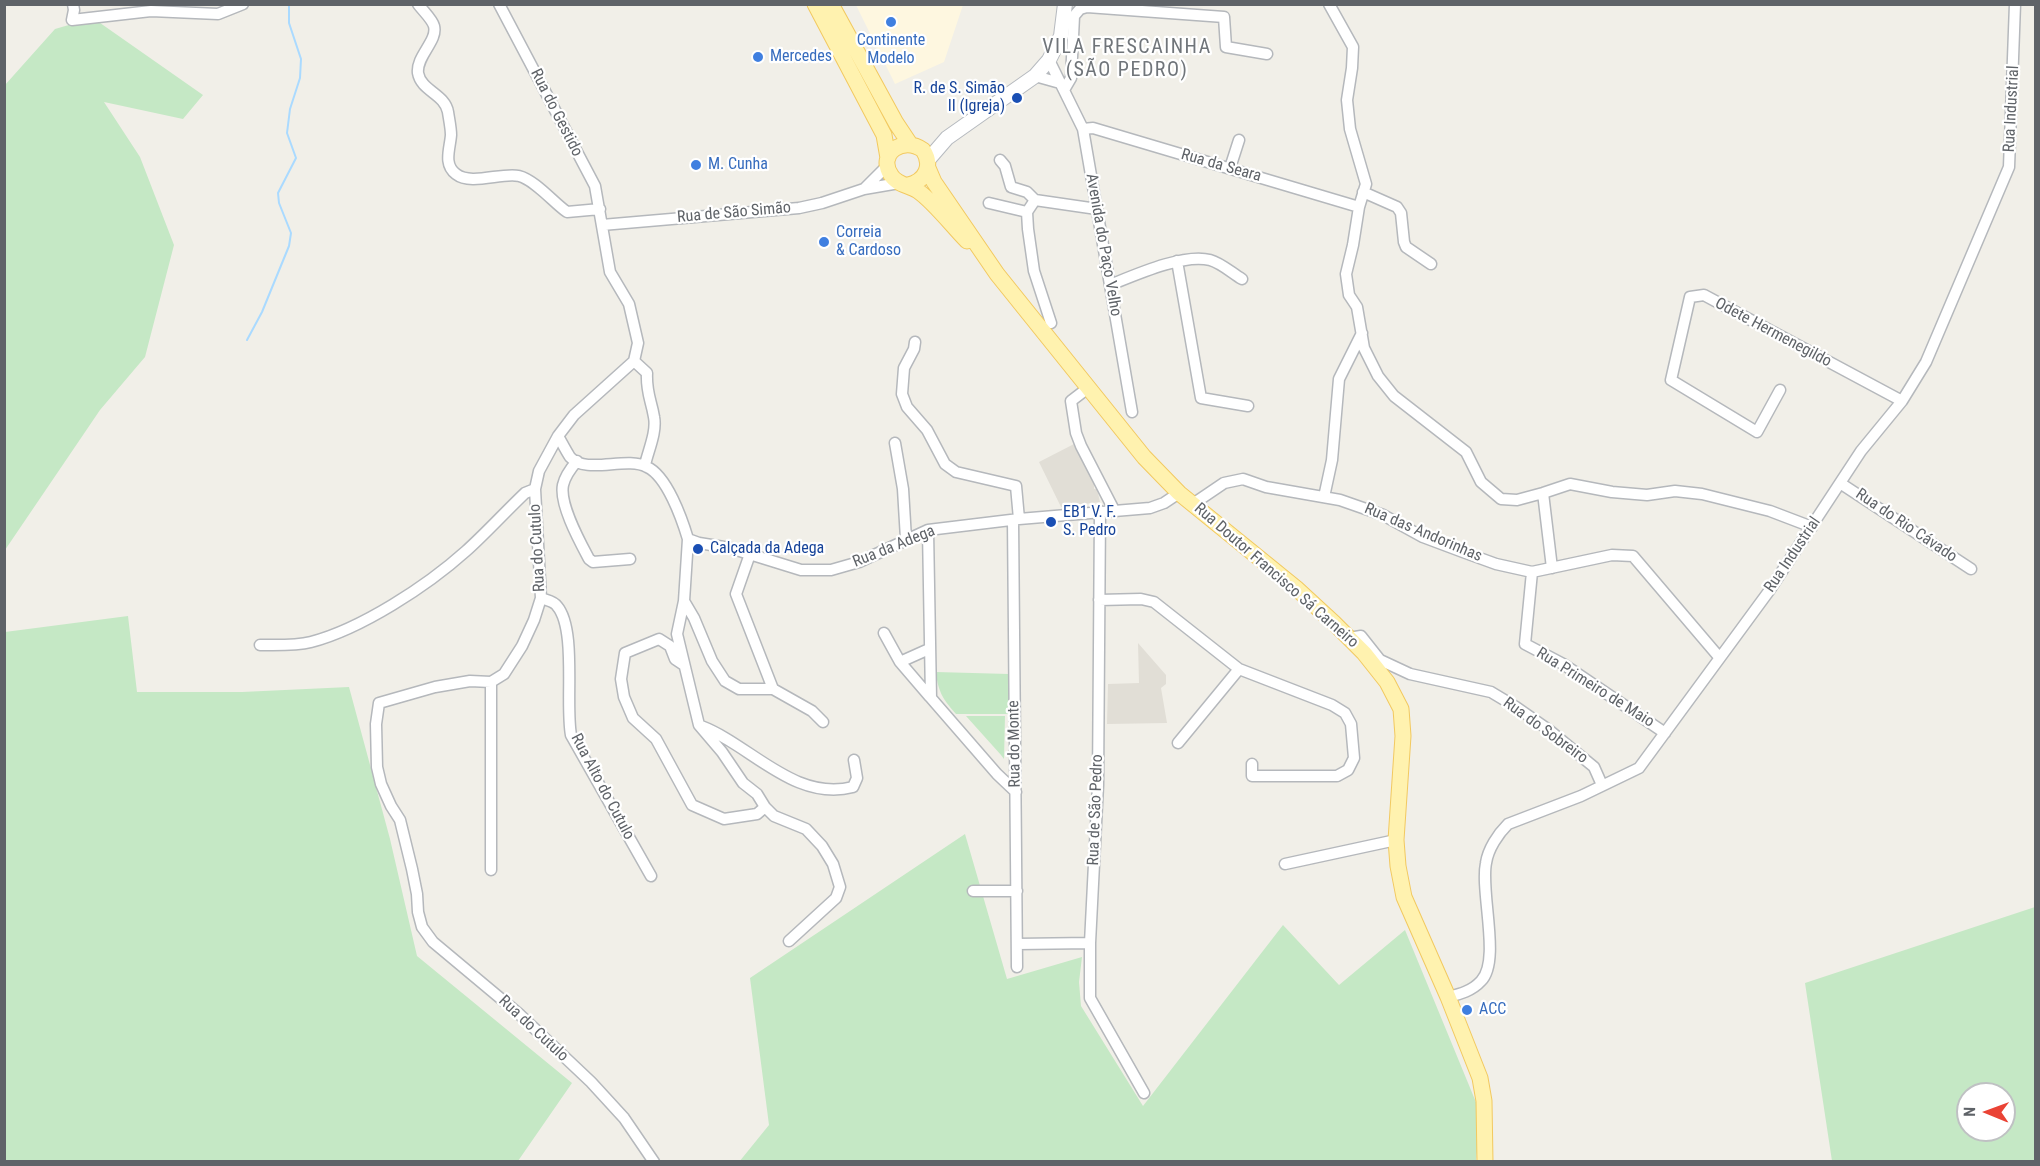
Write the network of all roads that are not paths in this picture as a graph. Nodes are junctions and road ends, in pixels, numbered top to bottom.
1 (73, 4) edge
2 (243, 4) edge
3 (418, 4) edge
4 (499, 4) edge
5 (1065, 4) edge
6 (1329, 4) edge
7 (2015, 4) edge
8 (819, 6) edge
9 (1267, 54) dead end
10 (1049, 60) junction
11 (1035, 76) junction
12 (1062, 87) junction
13 (1083, 129) junction
14 (947, 138) junction
15 (1239, 140) dead end
16 (914, 145) junction
17 (1000, 160) dead end
18 (888, 162) junction
19 (928, 164) junction
20 (1230, 168) junction
21 (904, 184) junction
22 (864, 189) junction
23 (1363, 192) junction
24 (1035, 200) junction
25 (989, 202) dead end
26 (1359, 207) junction
27 (600, 209) junction
28 (1097, 209) junction
29 (1027, 212) junction
30 (602, 225) junction
31 (1177, 261) junction
32 (1431, 264) dead end
33 (997, 274) junction
34 (1242, 279) dead end
35 (1110, 285) junction
36 (1051, 323) dead end
37 (1362, 333) junction
38 (915, 342) dead end
39 (634, 361) junction
40 (1088, 388) junction
41 (1780, 390) dead end
42 (1902, 401) junction
43 (1248, 406) dead end
44 (1132, 412) dead end
45 (558, 436) junction
46 (895, 443) dead end
47 (576, 461) junction
48 (645, 465) junction
49 (1840, 483) junction
50 (535, 489) junction
51 (1179, 492) junction
52 (1543, 493) junction
53 (1324, 497) junction
54 (1194, 504) junction
55 (1114, 510) junction
56 (1100, 511) junction
57 (1016, 519) junction
58 (1812, 527) junction
59 (928, 530) junction
60 (688, 539) junction
61 (906, 539) junction
62 (750, 554) junction
63 (630, 558) dead end
64 (1551, 568) junction
65 (1971, 570) dead end
66 (1532, 572) junction
67 (541, 598) junction
68 (1099, 600) junction
69 (684, 601) junction
70 (884, 633) dead end
71 (1349, 638) junction
72 (260, 645) dead end
73 (929, 650) junction
74 (1719, 657) junction
75 (900, 662) junction
76 (684, 665) junction
77 (1239, 669) junction
78 (491, 682) junction
79 (773, 689) junction
80 (931, 698) junction
81 (823, 722) dead end
82 (699, 725) junction
83 (1665, 733) junction
84 (1178, 743) dead end
85 (854, 760) dead end
86 (1252, 764) dead end
87 (1602, 786) junction
88 (1016, 792) junction
89 (765, 807) junction
90 (1396, 840) junction
91 (1285, 864) dead end
92 (492, 870) dead end
93 (651, 876) dead end
94 (974, 891) dead end
95 (1017, 891) junction
96 (789, 941) dead end
97 (1090, 943) junction
98 (1017, 944) junction
99 (1017, 967) dead end
100 (1448, 997) junction
101 (1144, 1094) dead end
102 (654, 1161) edge
103 (1485, 1161) edge

1 - 2 street
3 - 27 street
4 - 27 street, Rua do Gestido
5 - 10 main road
6 - 23 street
7 - 42 street, Rua Industrial
8 - 16 main road
8 - 18 main road
9 - 12 street
10 - 11 main road
10 - 12 street, Avenida do Paço Velho
11 - 12 street
11 - 14 main road
12 - 13 street, Avenida do Paço Velho
13 - 20 street, Rua da Seara
13 - 28 street, Avenida do Paço Velho
14 - 16 main road
14 - 19 main road
15 - 20 street
16 - 18 main road
16 - 19 main road
17 - 24 street
18 - 21 main road
18 - 22 street, Rua de São Simão
19 - 21 main road
19 - 33 main road, Rua Doutor Francisco Sá Carneiro
20 - 26 street, Rua da Seara
21 - 22 street, Rua de São Simão
21 - 33 main road, Rua Doutor Francisco Sá Carneiro
22 - 30 street, Rua de São Simão
23 - 26 street
23 - 32 street
24 - 28 street
24 - 29 street
25 - 29 street
26 - 37 street
27 - 30 street, Rua do Gestido
28 - 35 street, Avenida do Paço Velho
29 - 36 street
30 - 39 street
31 - 34 street
31 - 35 street
31 - 43 street
33 - 40 main road, Rua Doutor Francisco Sá Carneiro
35 - 44 street, Avenida do Paço Velho
37 - 52 street
37 - 53 street
38 - 57 street, Rua do Monte
39 - 45 street, Rua do Cutulo
39 - 48 street
40 - 51 main road, Rua Doutor Francisco Sá Carneiro
40 - 55 street
41 - 42 street, Odete Hermenegildo
42 - 49 street, Rua Industrial
45 - 47 street
45 - 50 street, Rua do Cutulo
46 - 61 street
47 - 48 street
47 - 63 street
48 - 60 street
49 - 58 street, Rua Industrial
49 - 65 street, Rua do Rio Cávado
50 - 67 street, Rua do Cutulo
50 - 72 street
51 - 54 main road, Rua Doutor Francisco Sá Carneiro
51 - 55 street, Rua da Adega
52 - 58 street
52 - 64 street
53 - 54 street, Rua das Andorinhas
53 - 66 street, Rua das Andorinhas
54 - 71 main road, Rua Doutor Francisco Sá Carneiro
55 - 56 street, Rua da Adega
56 - 57 street, Rua da Adega
56 - 68 street, Rua de São Pedro
57 - 59 street, Rua da Adega
57 - 88 street, Rua do Monte
58 - 74 street, Rua Industrial
59 - 61 street, Rua da Adega
59 - 73 street
60 - 62 street, Rua da Adega
60 - 69 street
61 - 62 street, Rua da Adega
62 - 79 street
64 - 66 street, Rua das Andorinhas
64 - 74 street, Rua das Andorinhas
66 - 83 street, Rua Primeiro de Maio
67 - 78 street, Rua do Cutulo
67 - 93 street, Rua Alto do Cutulo
68 - 77 street
68 - 97 street, Rua de São Pedro
69 - 76 street
69 - 79 street
70 - 75 street
71 - 87 street, Rua do Sobreiro
71 - 90 main road, Rua Doutor Francisco Sá Carneiro
73 - 75 street
73 - 80 street
74 - 83 street, Rua Industrial
75 - 80 street
76 - 82 street
76 - 89 street
77 - 84 street
77 - 86 street
78 - 92 street
78 - 102 street, Rua do Cutulo
79 - 81 street
80 - 88 street
82 - 85 street
82 - 89 street
83 - 87 street, Rua Industrial
87 - 100 street, Rua Industrial
88 - 95 street, Rua do Monte
89 - 96 street
90 - 91 street
90 - 100 main road, Rua Doutor Francisco Sá Carneiro
94 - 95 street
95 - 98 street, Rua do Monte
97 - 98 street
97 - 101 street, Rua de São Pedro
98 - 99 street, Rua do Monte
100 - 103 main road, Rua Doutor Francisco Sá Carneiro

